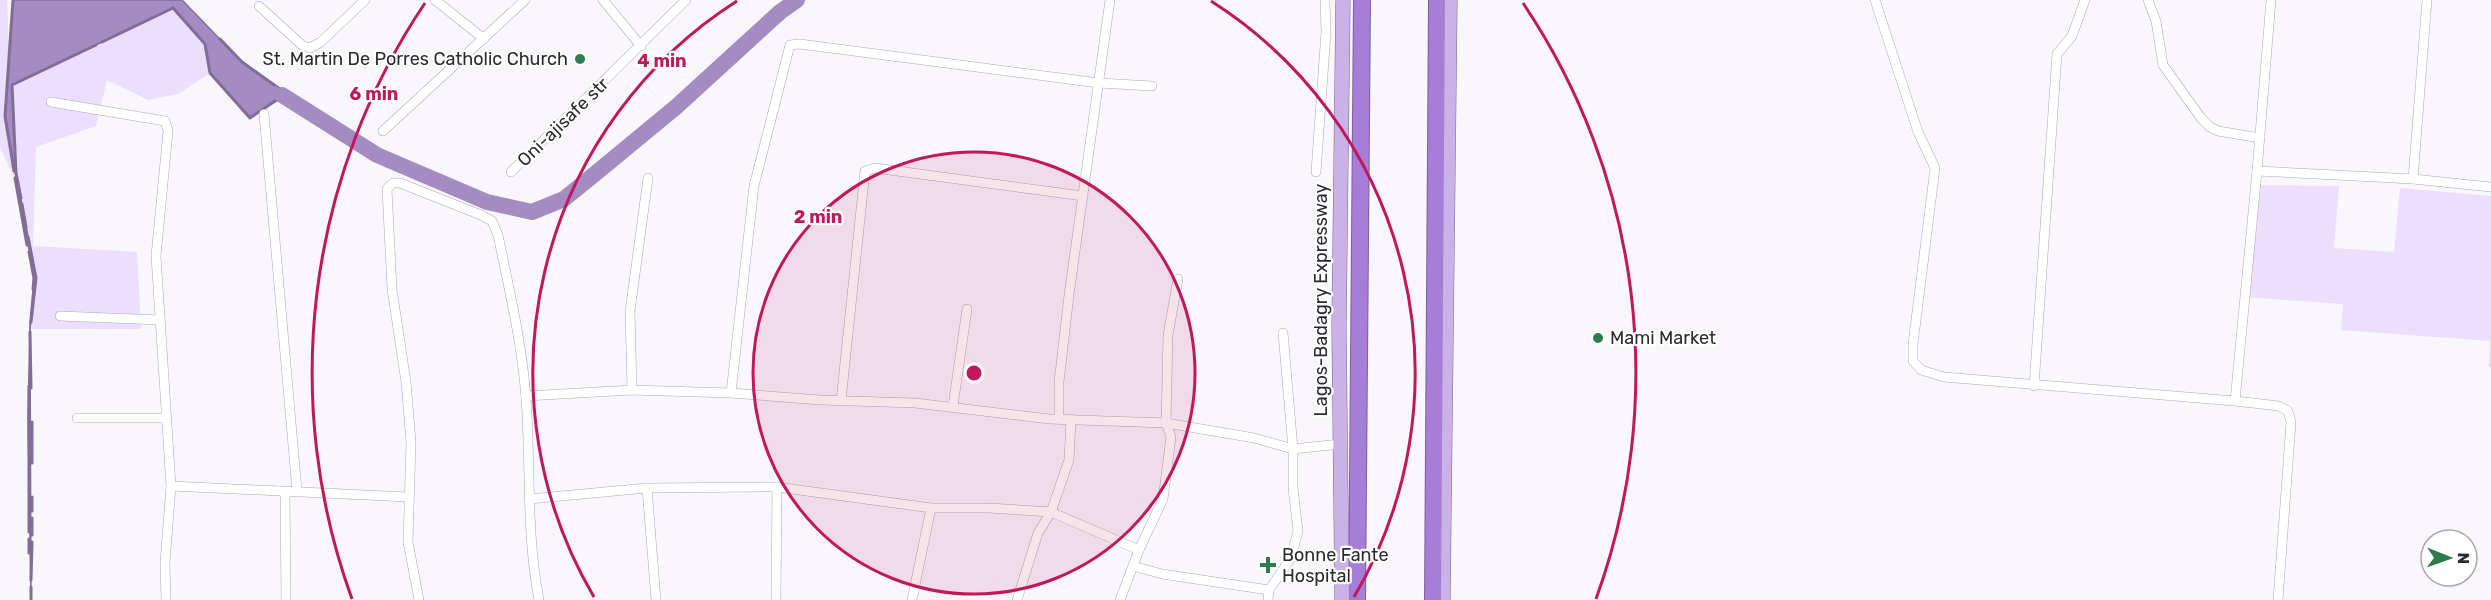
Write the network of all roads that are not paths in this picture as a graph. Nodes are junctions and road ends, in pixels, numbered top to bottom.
1 (365, 0) edge
2 (435, 0) edge
3 (525, 0) edge
4 (603, 0) edge
5 (686, 0) edge
6 (1110, 0) edge
7 (1325, 0) edge
8 (1343, 0) edge
9 (1362, 0) edge
10 (1437, 0) edge
11 (1449, 0) edge
12 (1875, 0) edge
13 (2085, 0) edge
14 (2148, 0) edge
15 (2271, 0) edge
16 (2427, 0) edge
17 (259, 6) dead end
18 (484, 39) junction
19 (641, 46) junction
20 (1099, 83) junction
21 (1152, 86) dead end
22 (51, 102) dead end
23 (264, 114) dead end
24 (383, 131) dead end
25 (2260, 138) junction
26 (2257, 171) junction
27 (511, 172) dead end
28 (1316, 172) dead end
29 (648, 178) dead end
30 (2413, 179) junction
31 (2491, 187) edge
32 (1083, 196) junction
33 (1178, 279) dead end
34 (967, 309) dead end
35 (60, 316) dead end
36 (160, 320) junction
37 (1283, 333) dead end
38 (2034, 386) junction
39 (632, 390) junction
40 (731, 393) junction
41 (526, 396) junction
42 (841, 400) junction
43 (2235, 401) junction
44 (953, 406) junction
45 (77, 418) dead end
46 (165, 418) junction
47 (1059, 418) junction
48 (1071, 419) junction
49 (1166, 423) junction
50 (1340, 444) junction
51 (1293, 449) junction
52 (171, 486) junction
53 (777, 487) junction
54 (647, 488) junction
55 (297, 491) junction
56 (285, 492) junction
57 (408, 497) junction
58 (529, 500) junction
59 (932, 508) junction
60 (1051, 512) junction
61 (1139, 550) junction
62 (1133, 566) junction
63 (1269, 595) edge
64 (166, 600) edge
65 (286, 600) edge
66 (419, 600) edge
67 (539, 600) edge
68 (656, 600) edge
69 (776, 600) edge
70 (912, 600) edge
71 (1017, 600) edge
72 (1120, 600) edge
73 (1342, 600) edge
74 (1358, 600) edge
75 (1433, 600) edge
76 (1443, 600) edge
77 (2277, 600) edge

1 - 17 street
2 - 18 street
3 - 18 street
4 - 19 street
5 - 19 street, Oni-ajisafe str
6 - 20 street
7 - 28 street
8 - 50 main road, Lagos-Badagry Expressway
9 - 74 highway
10 - 75 highway
11 - 76 main road
12 - 38 street
13 - 38 street
14 - 25 street
15 - 25 street
16 - 30 street
18 - 24 street
19 - 27 street, Oni-ajisafe str
20 - 21 street
20 - 32 street
20 - 40 street
22 - 36 street
23 - 55 street
25 - 26 street
26 - 30 street
26 - 43 street
29 - 39 street
30 - 31 street
32 - 42 street
32 - 47 street
33 - 49 street
34 - 44 street
35 - 36 street
36 - 46 street
37 - 51 street
38 - 43 street
39 - 40 street
39 - 41 street
40 - 42 street
41 - 57 street
41 - 58 street
42 - 44 street
43 - 77 street
44 - 47 street
45 - 46 street
46 - 52 street
47 - 48 street
48 - 49 street
48 - 60 street
49 - 51 street
49 - 61 street
50 - 51 street
50 - 73 main road, Lagos-Badagry Expressway
51 - 63 street
52 - 56 street
52 - 64 street
53 - 54 street
53 - 59 street
53 - 69 street
54 - 58 street
54 - 68 street
55 - 56 street
55 - 57 street
56 - 65 street
57 - 66 street
58 - 67 street
59 - 60 street
59 - 70 street
60 - 61 street
60 - 71 street
61 - 62 street
62 - 63 street
62 - 72 street

